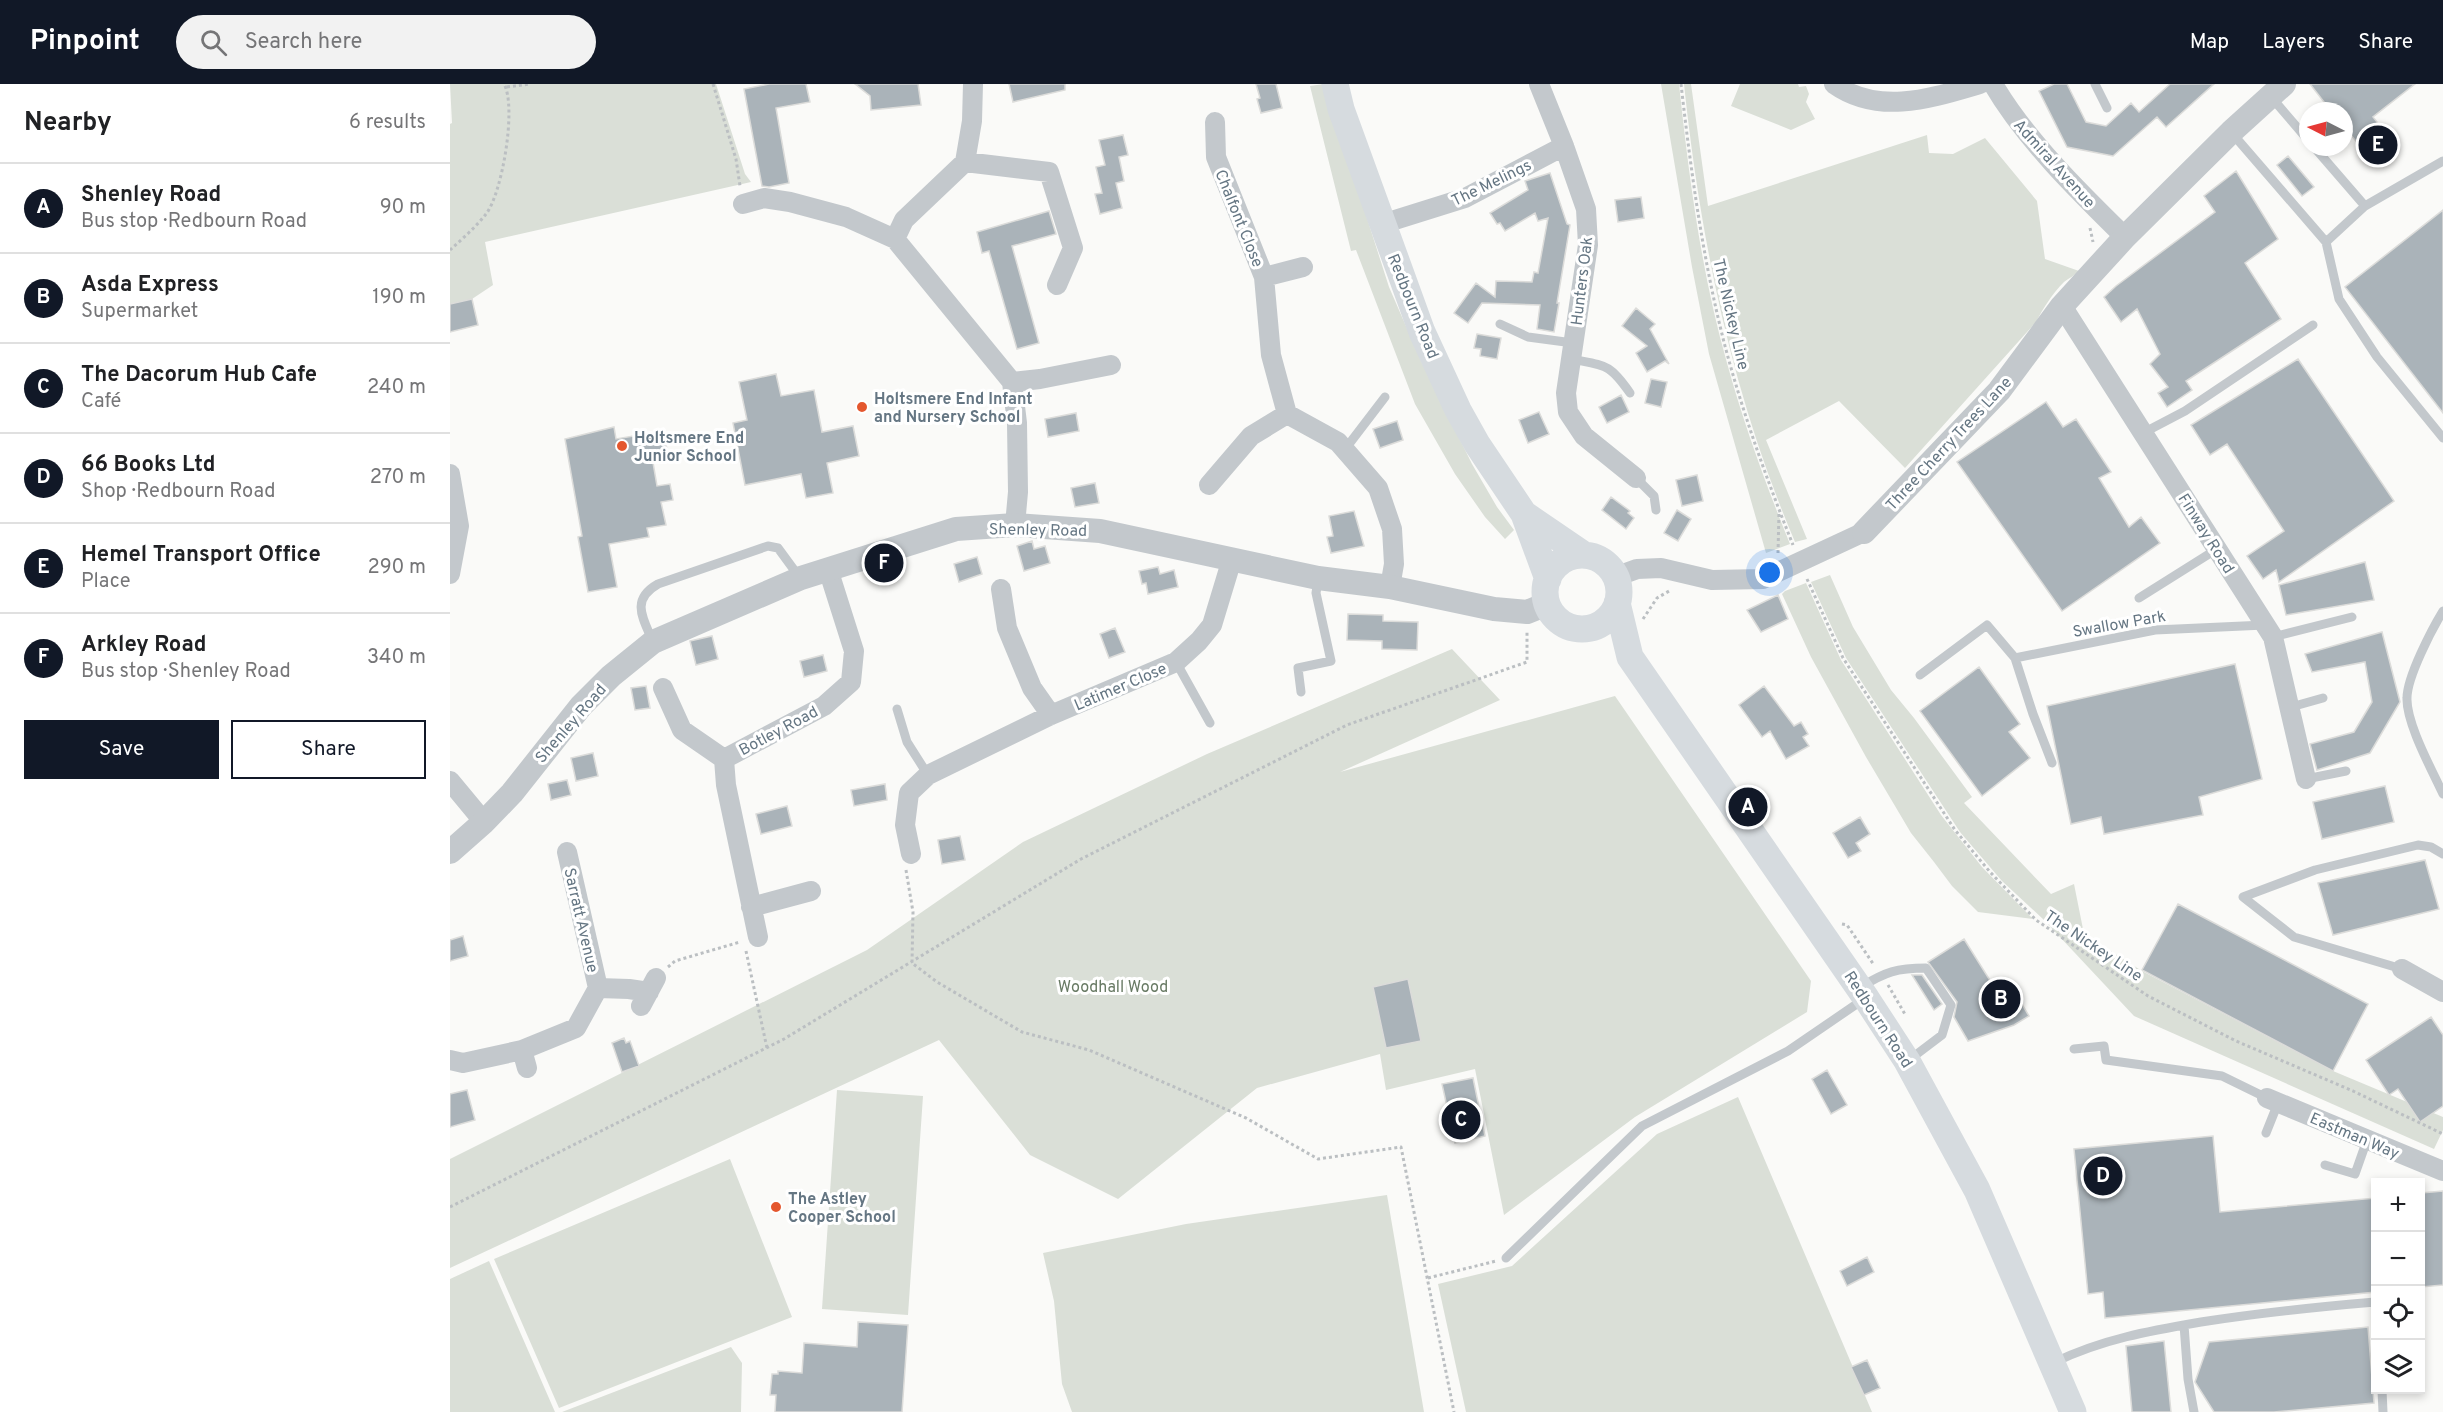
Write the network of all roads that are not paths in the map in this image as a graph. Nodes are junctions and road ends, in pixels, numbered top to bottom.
1 (973, 84) edge
2 (1335, 84) edge
3 (1539, 84) edge
4 (1834, 84) edge
5 (1980, 84) edge
6 (1993, 84) edge
7 (2095, 84) edge
8 (2277, 90) edge
9 (2108, 108) dead end
10 (1215, 122) dead end
11 (2299, 125) edge
12 (2231, 132) junction
13 (1564, 146) junction
14 (2322, 156) edge
15 (2443, 161) edge
16 (965, 162) junction
17 (743, 204) road end
18 (2365, 206) junction
19 (1382, 224) junction
20 (2125, 237) junction
21 (895, 239) junction
22 (2326, 242) junction
23 (1303, 267) dead end
24 (1264, 277) junction
25 (1057, 285) dead end
26 (2062, 306) junction
27 (1500, 324) dead end
28 (2313, 325) dead end
29 (1572, 351) junction
30 (1111, 365) dead end
31 (1012, 382) junction
32 (1630, 393) dead end
33 (1385, 397) dead end
34 (1287, 414) junction
35 (2143, 433) junction
36 (2443, 438) edge
37 (1346, 448) junction
38 (450, 474) edge
39 (1636, 478) joint
40 (1209, 485) dead end
41 (1656, 510) dead end
42 (1524, 514) junction
43 (1015, 525) junction
44 (1864, 532) joint
45 (2217, 549) junction
46 (1584, 555) junction
47 (1232, 559) junction
48 (828, 569) junction
49 (450, 574) edge
50 (801, 578) junction
51 (1318, 578) junction
52 (1390, 587) junction
53 (1001, 589) dead end
54 (1616, 590) junction
55 (1541, 598) junction
56 (2139, 598) dead end
57 (2443, 611) edge
58 (2352, 616) dead end
59 (1580, 629) junction
60 (2269, 631) junction
61 (652, 642) junction
62 (1630, 657) junction
63 (2015, 657) junction
64 (1176, 662) junction
65 (1920, 675) dead end
66 (663, 688) dead end
67 (1301, 692) dead end
68 (2323, 698) dead end
69 (2291, 708) junction
70 (897, 709) dead end
71 (1052, 715) junction
72 (1210, 723) dead end
73 (724, 759) junction
74 (2052, 763) dead end
75 (2346, 771) dead end
76 (928, 775) junction
77 (2306, 779) joint
78 (450, 781) edge
79 (2443, 794) edge
80 (484, 822) junction
81 (450, 852) edge
82 (567, 852) dead end
83 (910, 854) road end
84 (2443, 854) edge
85 (811, 891) dead end
86 (751, 908) junction
87 (758, 937) dead end
88 (2402, 969) joint
89 (598, 988) junction
90 (648, 992) road end
91 (2443, 992) edge
92 (1872, 993) junction
93 (2074, 1049) dead end
94 (450, 1060) edge
95 (1907, 1061) junction
96 (2273, 1100) junction
97 (2266, 1133) dead end
98 (2367, 1140) junction
99 (2325, 1165) dead end
100 (2443, 1171) edge
101 (1506, 1258) road end
102 (2371, 1302) edge
103 (2184, 1325) junction
104 (2052, 1363) junction
105 (2382, 1394) edge
106 (2073, 1412) edge
107 (2194, 1412) edge
108 (2383, 1412) edge

1 - 16 street
2 - 19 main road, Redbourn Road
3 - 13 street, Hunters Oak
4 - 5 street
6 - 20 street, Admiral Avenue
7 - 9 lane
8 - 11 lane
8 - 12 street, Three Cherry Trees Lane
10 - 24 street, Chalfont Close
12 - 20 street, Three Cherry Trees Lane
12 - 22 lane
13 - 19 street, The Melings
13 - 29 street, Hunters Oak
14 - 18 lane
15 - 18 lane
16 - 21 street
16 - 25 street
17 - 21 street
18 - 22 lane
19 - 42 main road, Redbourn Road
20 - 26 street, Three Cherry Trees Lane
21 - 31 street
22 - 36 lane
23 - 24 street, Chalfont Close
24 - 34 street, Chalfont Close
26 - 35 street, Finway Road
26 - 44 street, Three Cherry Trees Lane
27 - 29 lane
28 - 35 lane
29 - 32 lane
29 - 39 street, Hunters Oak
30 - 31 street
31 - 43 street
33 - 37 lane
34 - 37 street
34 - 40 street
35 - 45 street, Finway Road
37 - 52 street
38 - 49 street
39 - 41 lane
42 - 46 main road, Redbourn Road
42 - 55 main road, Redbourn Road
43 - 47 street, Shenley Road
43 - 48 street, Shenley Road
44 - 54 street, Three Cherry Trees Lane
45 - 56 lane
45 - 60 street, Finway Road
46 - 54 main road
46 - 55 main road
47 - 51 street, Shenley Road
47 - 64 street, Latimer Close
48 - 50 street, Shenley Road
48 - 73 street, Botley Road
50 - 61 street, Shenley Road
50 - 61 lane
51 - 52 street, Shenley Road
51 - 67 lane
52 - 55 street, Shenley Road
53 - 71 street
54 - 59 main road
54 - 62 main road, Redbourn Road
55 - 59 main road
57 - 79 lane
58 - 60 lane, Swallow Park
59 - 62 main road, Redbourn Road
60 - 63 lane, Swallow Park
60 - 69 street, Finway Road
61 - 80 street, Shenley Road
62 - 92 main road, Redbourn Road
63 - 65 lane
63 - 74 lane
64 - 71 street, Latimer Close
64 - 72 lane
66 - 73 street, Botley Road
68 - 69 lane
69 - 77 street, Finway Road
70 - 76 lane
71 - 76 street, Latimer Close
73 - 86 street, Botley Road
75 - 77 lane
76 - 83 street, Latimer Close
78 - 80 street
80 - 81 street, Shenley Road
82 - 89 street, Sarratt Avenue
84 - 88 lane
85 - 86 street
86 - 87 street, Botley Road
88 - 91 street
89 - 90 street, Sarratt Avenue
89 - 94 street, Sarratt Avenue
92 - 95 main road, Redbourn Road
92 - 95 lane
92 - 101 lane
93 - 96 lane
95 - 104 main road, Redbourn Road
96 - 97 lane
96 - 98 street, Eastman Way
98 - 99 lane
98 - 100 street, Eastman Way
102 - 103 lane
103 - 104 lane
103 - 107 lane
104 - 106 main road, Redbourn Road
105 - 108 lane

